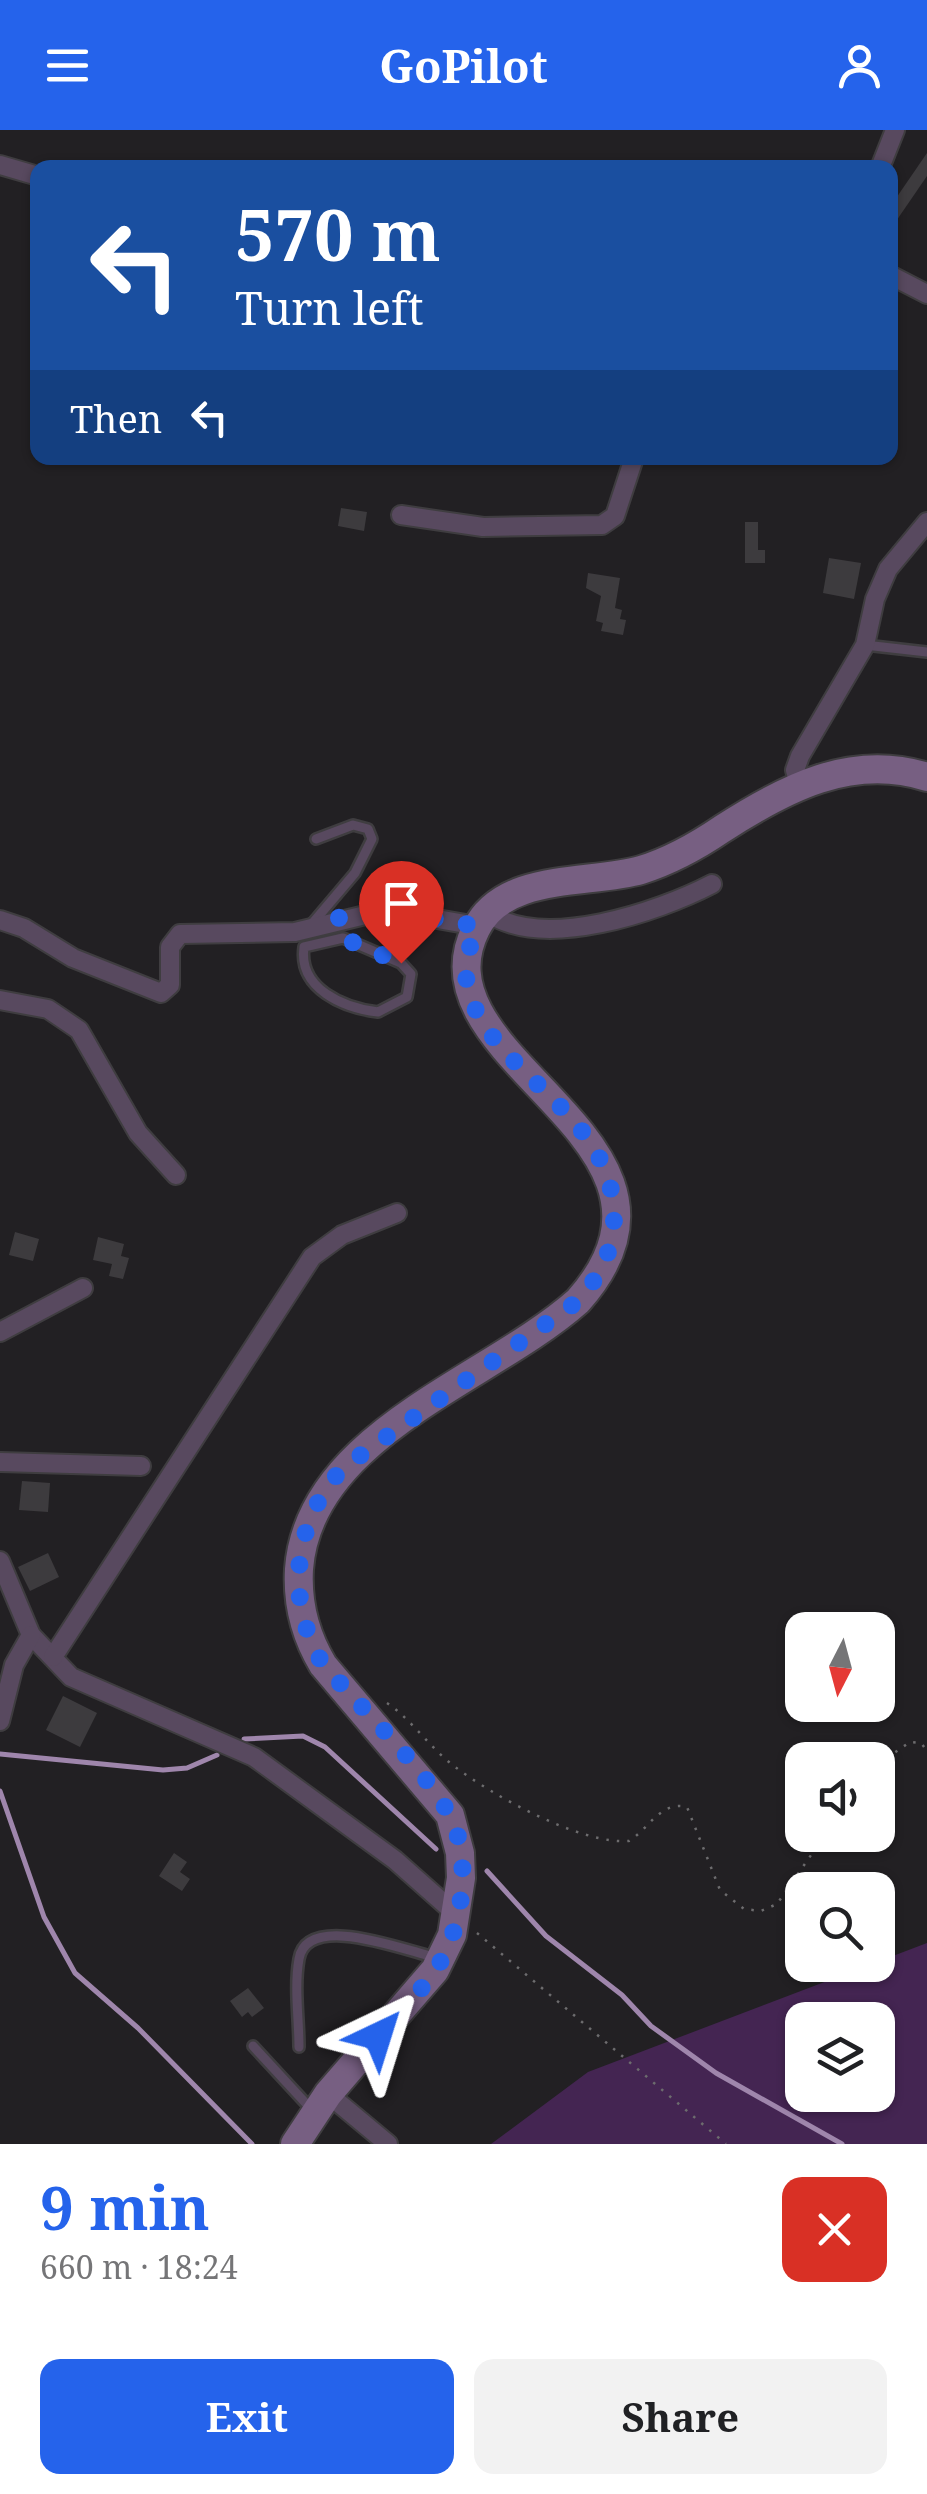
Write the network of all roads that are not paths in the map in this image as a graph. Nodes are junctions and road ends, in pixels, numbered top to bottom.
1 (896, 130) edge
2 (883, 160) edge
3 (0, 165) edge
4 (30, 174) edge
5 (898, 278) edge
6 (927, 294) edge
7 (632, 465) edge
8 (401, 516) dead end
9 (927, 522) edge
10 (865, 645) junction
11 (927, 652) edge
12 (927, 777) edge
13 (799, 784) junction
14 (316, 839) dead end
15 (712, 884) dead end
16 (338, 918) junction
17 (483, 919) junction
18 (0, 920) edge
19 (309, 927) junction
20 (343, 938) junction
21 (0, 1000) edge
22 (176, 1175) dead end
23 (397, 1213) dead end
24 (82, 1288) dead end
25 (0, 1332) edge
26 (0, 1462) edge
27 (141, 1466) dead end
28 (0, 1562) edge
29 (0, 1588) edge
30 (18, 1607) junction
31 (31, 1635) junction
32 (53, 1657) junction
33 (0, 1721) edge
34 (457, 1915) junction
35 (442, 1959) junction
36 (253, 2046) dead end
37 (299, 2047) dead end
38 (321, 2103) junction
39 (294, 2144) edge
40 (388, 2144) edge

1 - 2 street
3 - 4 street
5 - 6 street
7 - 8 street
9 - 10 street
10 - 11 lane
10 - 13 street
12 - 13 main road
13 - 17 main road
14 - 19 lane
15 - 17 street
16 - 17 street
16 - 19 street
16 - 20 lane
17 - 34 main road
18 - 19 street
20 - 20 lane
21 - 22 street
23 - 32 street
24 - 25 street
26 - 27 street
28 - 30 street
29 - 30 street
30 - 31 street
31 - 32 street
31 - 33 street
32 - 34 street
34 - 35 main road
35 - 37 lane
35 - 38 main road
36 - 38 lane
38 - 39 main road
38 - 40 street

